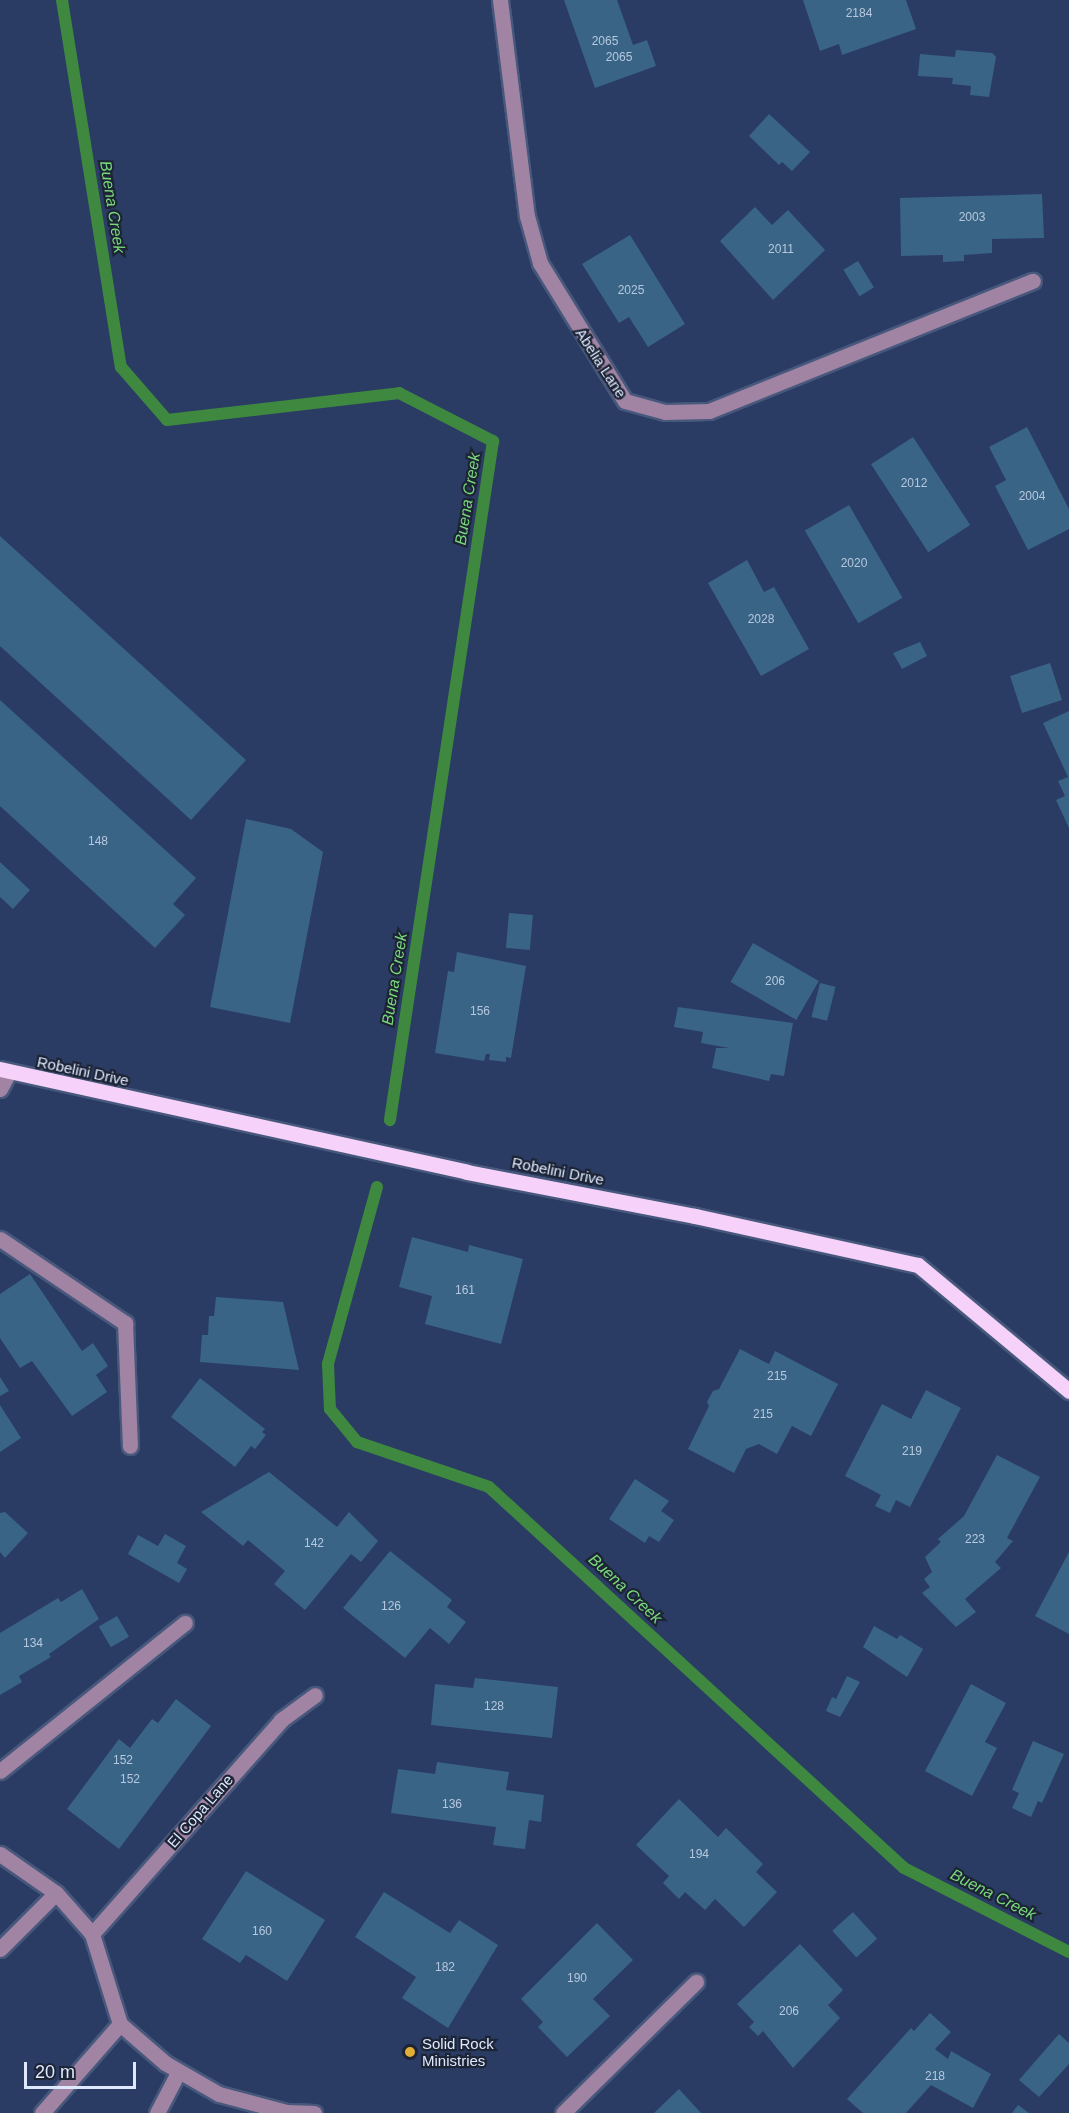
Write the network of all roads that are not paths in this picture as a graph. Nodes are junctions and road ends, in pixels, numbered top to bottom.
1 (500, 0) edge
2 (1033, 281) dead end
3 (4, 1071) edge
4 (0, 1089) edge
5 (0, 1239) edge
6 (1069, 1390) edge
7 (130, 1446) dead end
8 (185, 1623) dead end
9 (315, 1695) dead end
10 (0, 1771) edge
11 (0, 1854) edge
12 (56, 1893) junction
13 (92, 1934) junction
14 (0, 1949) edge
15 (696, 1982) dead end
16 (120, 2024) junction
17 (179, 2071) junction
18 (42, 2113) edge
19 (157, 2113) edge
20 (314, 2113) edge
21 (563, 2113) edge

1 - 2 street, Abelia Lane
3 - 4 street
3 - 6 main road, Robelini Drive
5 - 7 street
8 - 10 street
9 - 13 street, El Copa Lane
11 - 12 street
12 - 13 street
12 - 14 street
13 - 16 street
15 - 21 street
16 - 17 street
16 - 18 street
17 - 19 street
17 - 20 street

